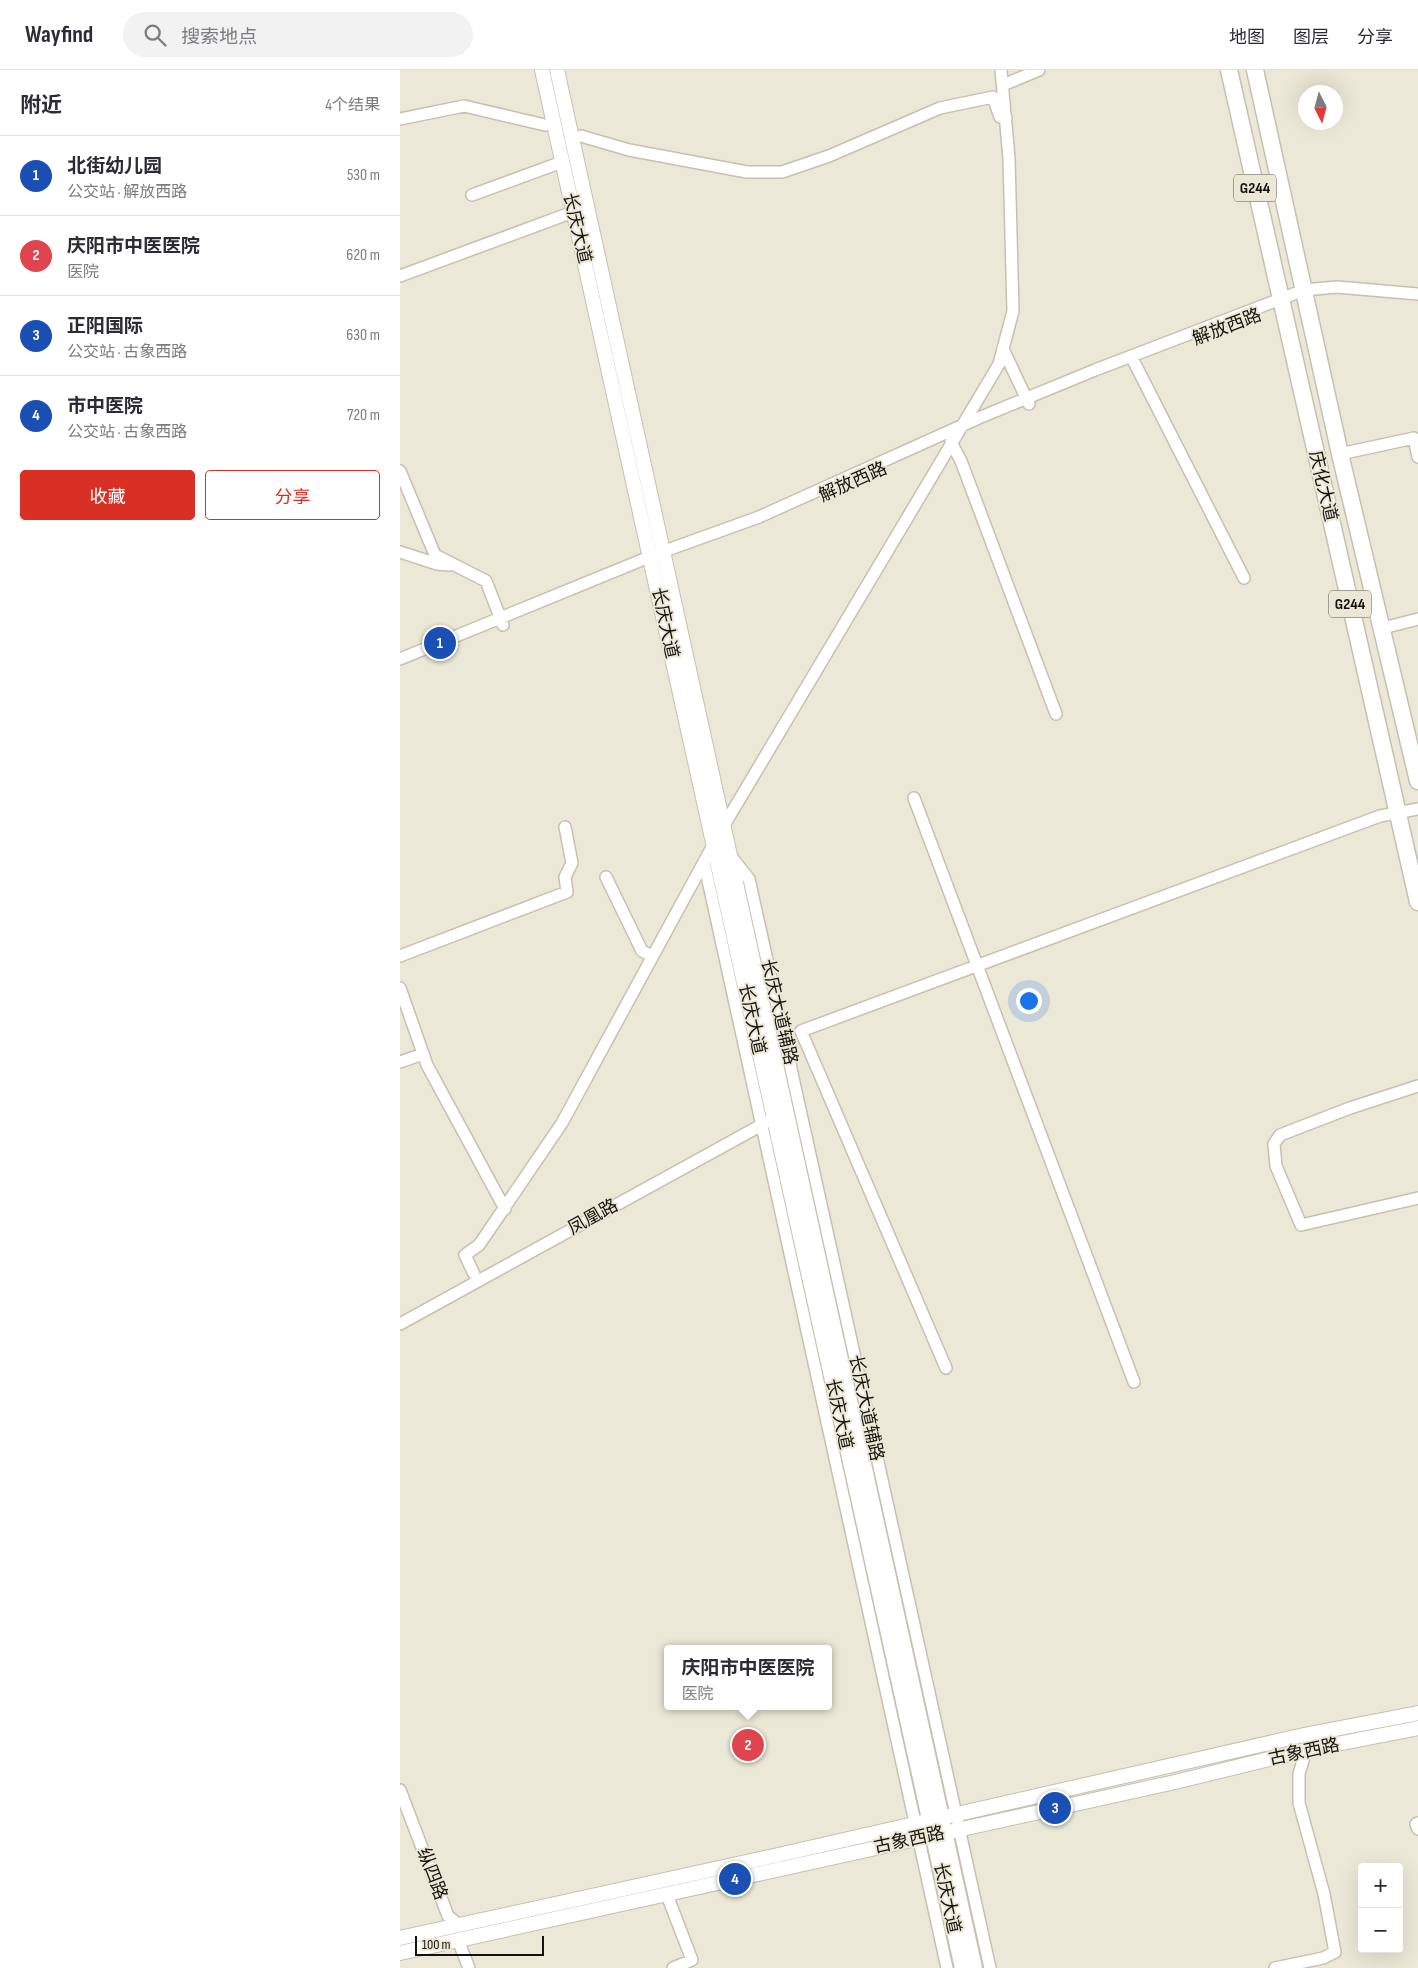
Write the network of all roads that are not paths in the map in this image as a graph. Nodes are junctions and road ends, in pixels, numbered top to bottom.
1 (542, 70) edge
2 (557, 70) edge
3 (997, 70) edge
4 (1001, 70) edge
5 (1039, 70) edge
6 (1229, 70) edge
7 (1255, 70) edge
8 (1003, 85) junction
9 (1004, 118) junction
10 (400, 119) edge
11 (545, 125) dead end
12 (581, 136) dead end
13 (562, 162) junction
14 (472, 195) dead end
15 (573, 212) junction
16 (400, 276) edge
17 (1305, 294) junction
18 (1418, 294) edge
19 (1281, 303) junction
20 (1003, 349) junction
21 (1133, 359) junction
22 (1028, 402) junction
23 (960, 427) junction
24 (952, 440) junction
25 (1340, 454) junction
26 (1418, 457) edge
27 (400, 471) edge
28 (400, 552) edge
29 (658, 557) junction
30 (459, 566) junction
31 (1244, 578) dead end
32 (1418, 619) edge
33 (502, 622) junction
34 (1383, 628) junction
35 (400, 659) edge
36 (400, 667) edge
37 (1056, 714) dead end
38 (1418, 782) edge
39 (914, 798) dead end
40 (1418, 809) edge
41 (1397, 813) junction
42 (564, 827) dead end
43 (723, 827) junction
44 (713, 844) junction
45 (729, 854) junction
46 (704, 862) junction
47 (606, 877) dead end
48 (1418, 902) edge
49 (400, 956) edge
50 (652, 956) junction
51 (978, 966) junction
52 (400, 988) edge
53 (423, 1054) junction
54 (400, 1062) edge
55 (1418, 1086) edge
56 (786, 1108) junction
57 (766, 1118) junction
58 (1418, 1198) edge
59 (505, 1209) junction
60 (474, 1274) junction
61 (400, 1315) edge
62 (400, 1324) edge
63 (946, 1368) dead end
64 (1134, 1382) dead end
65 (1418, 1714) edge
66 (1418, 1728) edge
67 (1306, 1750) junction
68 (400, 1790) edge
69 (400, 1803) edge
70 (956, 1814) junction
71 (936, 1819) junction
72 (1418, 1823) edge
73 (915, 1824) junction
74 (1418, 1829) edge
75 (946, 1832) junction
76 (918, 1838) junction
77 (667, 1895) junction
78 (459, 1925) junction
79 (438, 1929) junction
80 (400, 1938) edge
81 (458, 1940) junction
82 (400, 1953) edge
83 (469, 1968) edge
84 (673, 1968) edge
85 (947, 1968) edge
86 (962, 1968) edge
87 (975, 1968) edge
88 (990, 1968) edge
89 (1276, 1968) edge

1 - 13 main road, 长庆大道
2 - 29 main road, 长庆大道
3 - 9 street
4 - 8 street
5 - 8 street
6 - 19 highway, 庆化大道 / G244
7 - 17 highway, 庆化大道 / G244
8 - 9 street
9 - 12 street
9 - 20 street
10 - 11 street
13 - 14 street
13 - 15 main road, 长庆大道
15 - 16 street
15 - 29 main road, 长庆大道
17 - 18 street, 解放西路
17 - 19 street, 解放西路
17 - 25 highway, 庆化大道 / G244
19 - 21 street, 解放西路
19 - 41 highway, 庆化大道 / G244
20 - 22 street
20 - 23 street
21 - 22 street, 解放西路
21 - 31 street
22 - 23 street, 解放西路
22 - 24 street, 解放西路
23 - 24 street
23 - 29 street, 解放西路
24 - 29 street, 解放西路
24 - 37 street
24 - 43 street
25 - 26 street
25 - 34 highway, 庆化大道 / G244
27 - 30 street
28 - 30 street
29 - 33 street, 解放西路
29 - 43 main road, 长庆大道
29 - 44 main road, 长庆大道
30 - 33 street
32 - 34 street
33 - 35 street, 解放西路
33 - 36 street, 解放西路
34 - 38 highway, 庆化大道 / G244
39 - 51 street
40 - 41 street
41 - 48 highway, 庆化大道 / G244
41 - 51 street
42 - 49 street
43 - 44 street
43 - 45 main road, 长庆大道
44 - 46 street
44 - 57 main road, 长庆大道
45 - 56 main road, 长庆大道
45 - 70 street, 长庆大道辅路
46 - 50 street
46 - 57 street
47 - 50 street
50 - 59 street
51 - 63 street
51 - 64 street
52 - 53 street
53 - 54 street
53 - 59 street
55 - 58 street
56 - 57 street, 凤凰路
56 - 71 main road, 长庆大道
57 - 60 street, 凤凰路
57 - 62 street, 凤凰路
57 - 71 main road, 长庆大道
57 - 73 street
59 - 60 street
60 - 61 street, 凤凰路
65 - 70 main road, 古象西路
66 - 67 main road, 古象西路
67 - 75 main road, 古象西路
67 - 89 street
68 - 78 street, 纵四路
69 - 79 street, 纵四路
70 - 71 main road, 古象西路
70 - 75 street, 长庆大道辅路
71 - 73 main road, 古象西路
71 - 75 main road, 长庆大道
72 - 74 street
73 - 76 street
73 - 78 main road, 古象西路
75 - 76 main road, 古象西路
75 - 86 main road, 长庆大道
75 - 87 main road, 长庆大道
75 - 88 street, 长庆大道辅路
76 - 77 main road, 古象西路
76 - 85 street
77 - 81 main road, 古象西路
77 - 84 street
78 - 79 main road, 古象西路
79 - 80 main road, 古象西路
81 - 82 main road, 古象西路
81 - 83 street

